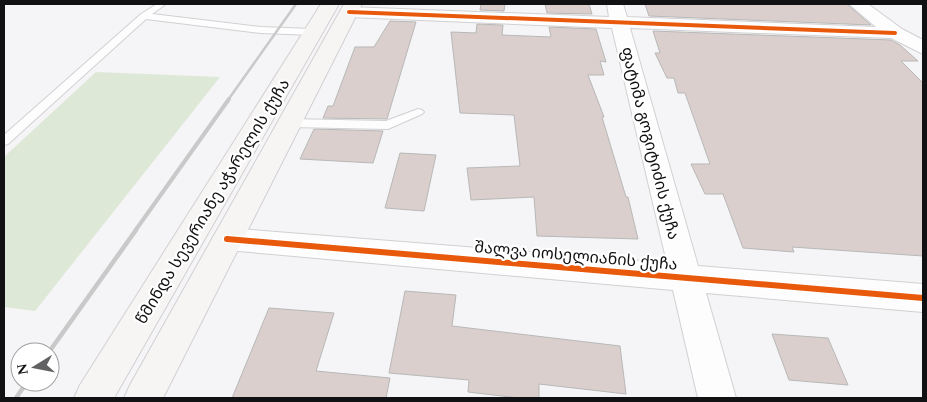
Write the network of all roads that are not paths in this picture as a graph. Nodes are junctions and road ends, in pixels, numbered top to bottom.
1 (162, 4) edge
2 (858, 4) edge
3 (344, 7) edge
4 (617, 13) edge
5 (144, 16) junction
6 (313, 32) junction
7 (895, 33) junction
8 (923, 48) edge
9 (418, 112) dead end
10 (290, 123) junction
11 (4, 141) edge
12 (227, 239) junction
13 (686, 277) junction
14 (923, 298) edge
15 (93, 398) edge
16 (143, 398) edge
17 (717, 398) edge

1 - 5 lane
2 - 7 street
3 - 4 street
3 - 6 main road, წმინდა სევერიანე აჭარელის ქუჩა
3 - 10 main road, წმინდა სევერიანე აჭარელის ქუჩა
4 - 7 street
4 - 13 street, ფატიმა გოგიტიძის ქუჩა
5 - 6 lane
5 - 11 lane
6 - 15 main road, წმინდა სევერიანე აჭარელის ქუჩა
7 - 8 street
9 - 10 lane
10 - 12 main road, წმინდა სევერიანე აჭარელის ქუჩა
12 - 13 street, შალვა იოსელიანის ქუჩა
12 - 16 main road, წმინდა სევერიანე აჭარელის ქუჩა
13 - 14 street, შალვა იოსელიანის ქუჩა
13 - 17 street, ფატიმა გოგიტიძის ქუჩა

